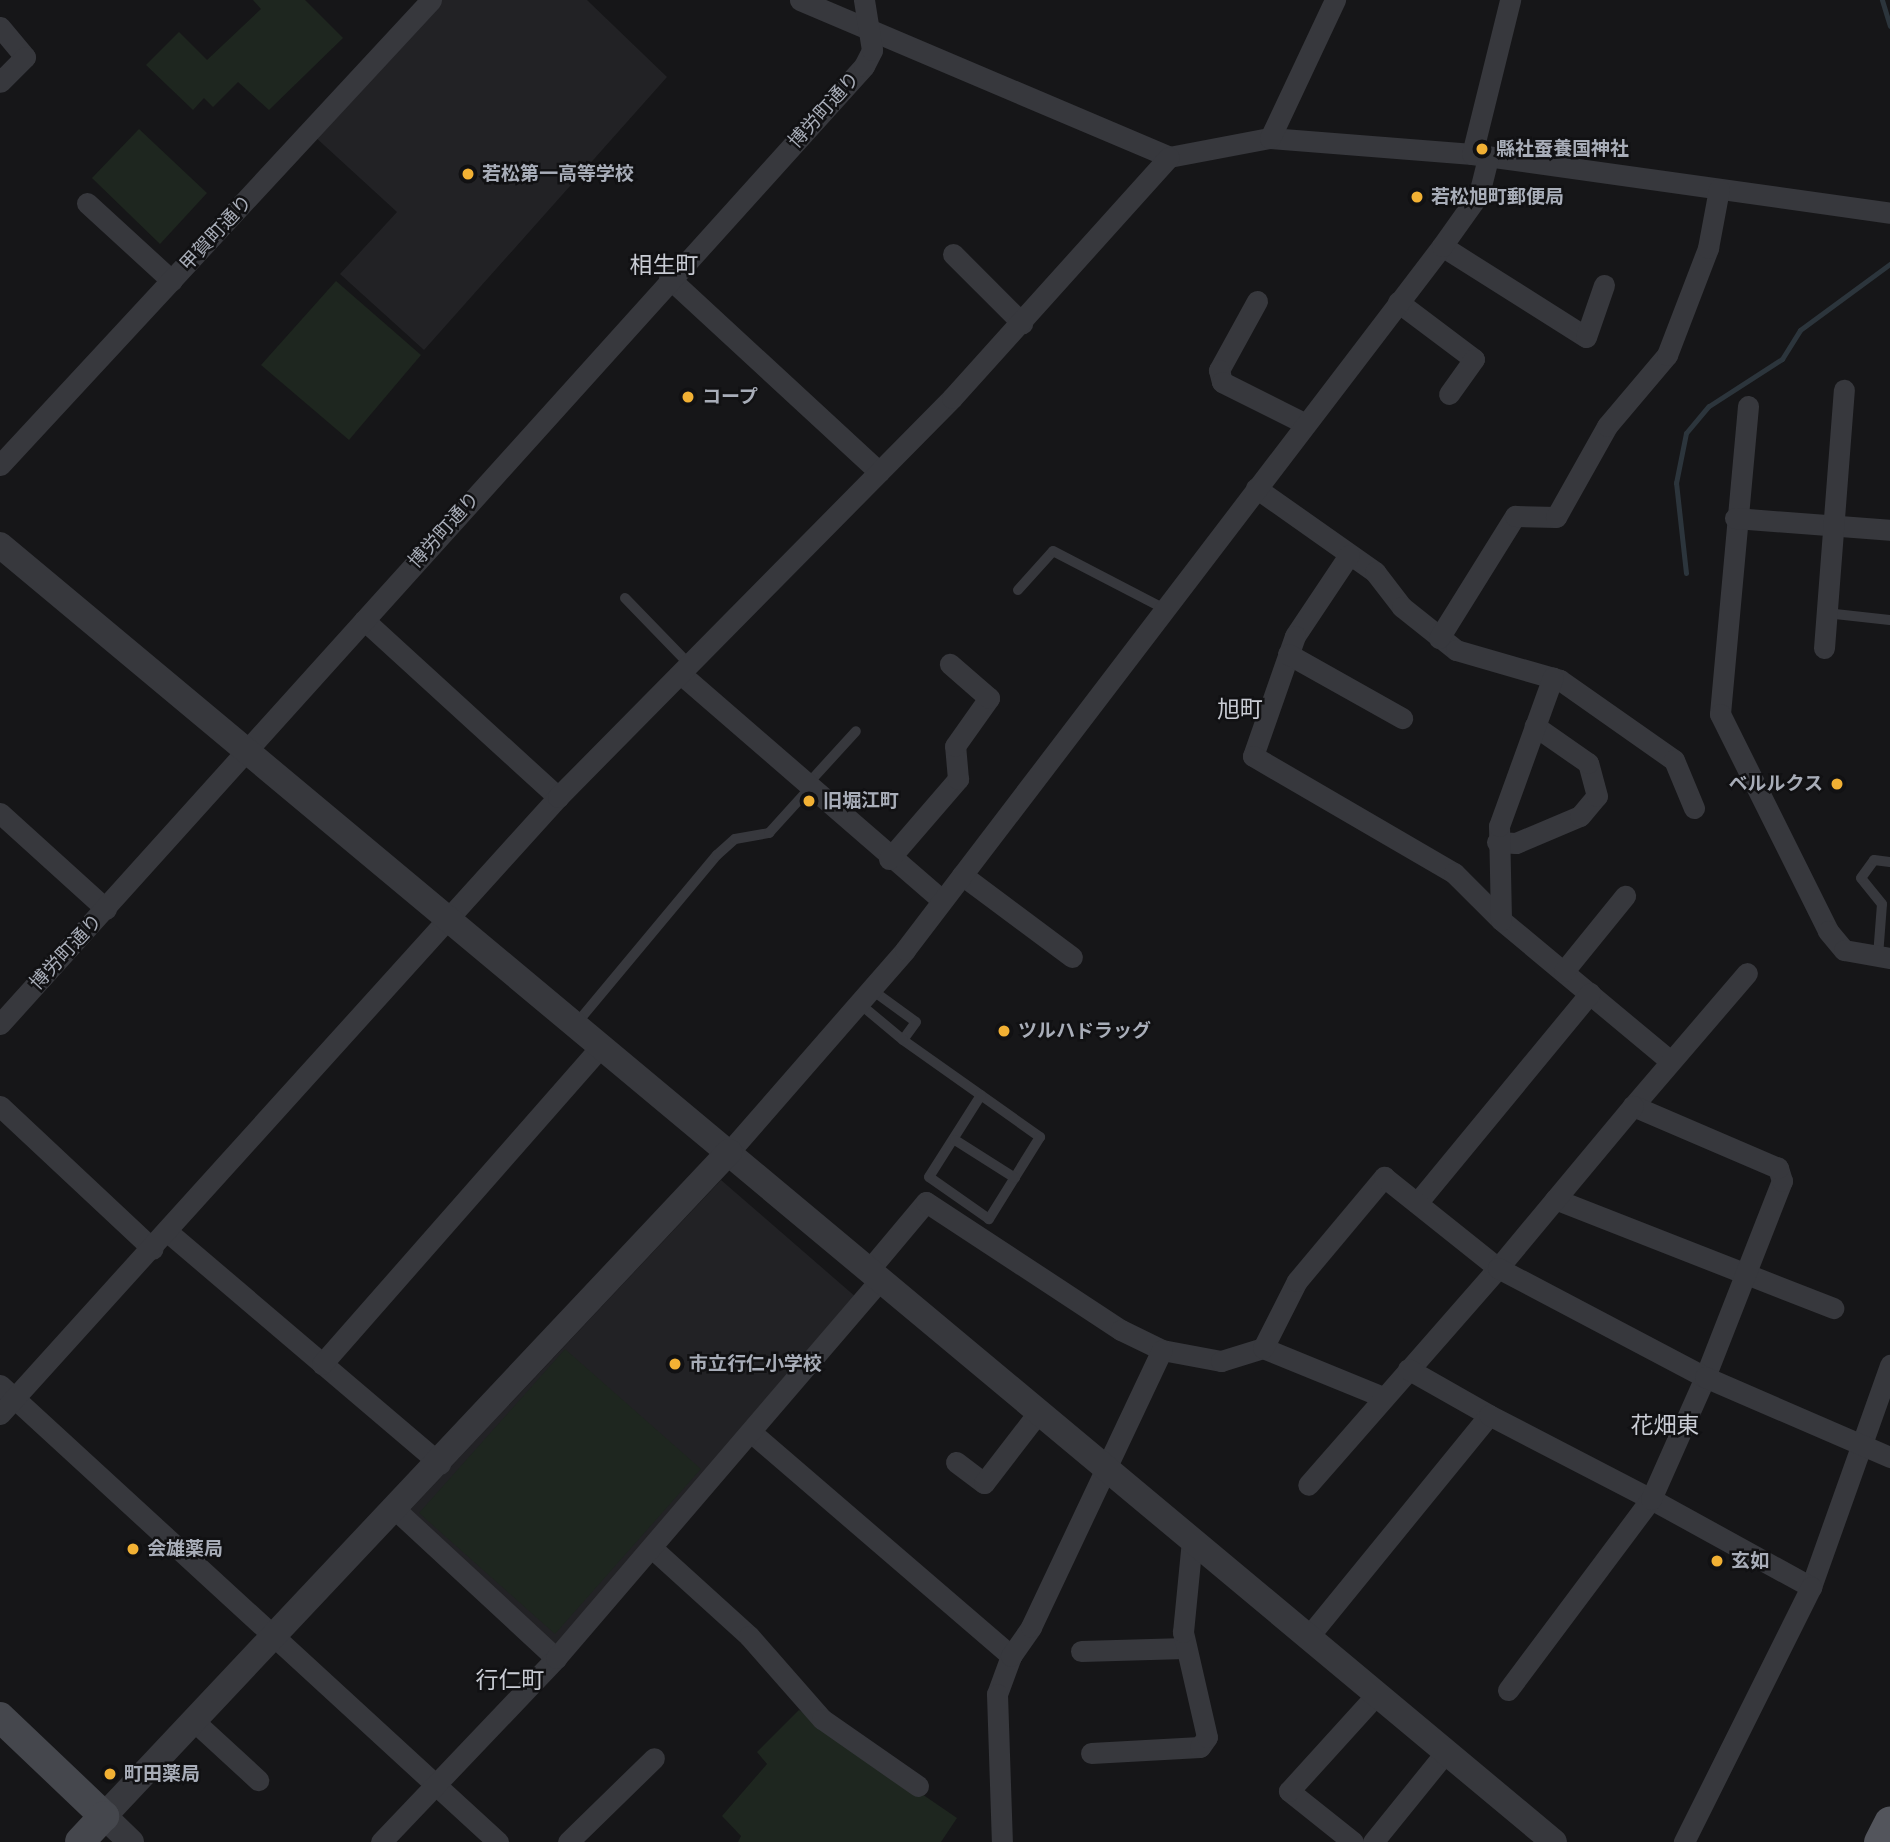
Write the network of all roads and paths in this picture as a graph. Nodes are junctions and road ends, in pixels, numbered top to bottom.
1 (431, 0) edge
2 (800, 0) edge
3 (864, 0) edge
4 (1335, 0) edge
5 (1510, 0) edge
6 (0, 27) edge
7 (869, 31) junction
8 (0, 82) edge
9 (1270, 138) junction
10 (1480, 156) junction
11 (1169, 157) junction
12 (1719, 189) junction
13 (87, 203) dead end
14 (1890, 213) edge
15 (1442, 246) junction
16 (953, 254) dead end
17 (669, 278) junction
18 (172, 281) junction
19 (1604, 285) dead end
20 (1257, 301) dead end
21 (1398, 302) junction
22 (1022, 323) junction
23 (1844, 390) dead end
24 (1449, 394) dead end
25 (1748, 406) dead end
26 (1302, 422) junction
27 (0, 465) edge
28 (879, 472) junction
29 (1256, 488) junction
30 (1735, 518) junction
31 (1832, 526) junction
32 (1890, 530) edge
33 (0, 545) edge
34 (1349, 555) junction
35 (1018, 590) dead end
36 (625, 598) dead end
37 (1163, 608) junction
38 (1826, 613) junction
39 (364, 620) junction
40 (1890, 620) edge
41 (1439, 638) junction
42 (1824, 648) dead end
43 (1288, 654) junction
44 (950, 664) dead end
45 (687, 671) junction
46 (1553, 677) junction
47 (1402, 718) dead end
48 (1535, 726) junction
49 (856, 731) dead end
50 (249, 751) junction
51 (806, 788) junction
52 (558, 797) junction
53 (1694, 808) dead end
54 (0, 813) edge
55 (1497, 842) junction
56 (889, 859) junction
57 (1890, 862) edge
58 (962, 875) junction
59 (1626, 896) dead end
60 (942, 900) junction
61 (1886, 902) edge
62 (106, 909) junction
63 (1501, 920) junction
64 (447, 921) junction
65 (1072, 957) dead end
66 (1884, 957) edge
67 (1564, 971) junction
68 (1747, 973) dead end
69 (1590, 993) junction
70 (866, 997) junction
71 (0, 1024) edge
72 (575, 1025) junction
73 (903, 1040) junction
74 (601, 1046) junction
75 (1669, 1060) junction
76 (981, 1095) junction
77 (0, 1106) edge
78 (1633, 1106) junction
79 (955, 1140) junction
80 (729, 1152) junction
81 (1014, 1178) junction
82 (1555, 1199) junction
83 (1417, 1203) junction
84 (169, 1233) junction
85 (153, 1249) junction
86 (1498, 1268) junction
87 (874, 1275) junction
88 (1745, 1276) junction
89 (1833, 1308) dead end
90 (1263, 1348) junction
91 (1163, 1350) junction
92 (322, 1364) junction
93 (1890, 1365) edge
94 (1408, 1368) junction
95 (1705, 1377) junction
96 (7, 1391) edge
97 (1383, 1397) junction
98 (1038, 1413) junction
99 (0, 1414) edge
100 (1489, 1415) junction
101 (752, 1433) junction
102 (1864, 1447) junction
103 (1890, 1457) edge
104 (956, 1462) dead end
105 (440, 1464) junction
106 (1103, 1468) junction
107 (1308, 1485) dead end
108 (1651, 1499) junction
109 (397, 1511) junction
110 (1192, 1540) junction
111 (652, 1548) junction
112 (1811, 1587) junction
113 (278, 1635) junction
114 (1309, 1636) junction
115 (1185, 1648) junction
116 (1081, 1651) dead end
117 (1012, 1656) junction
118 (556, 1658) junction
119 (1508, 1690) dead end
120 (1378, 1693) junction
121 (0, 1717) edge
122 (195, 1722) junction
123 (1446, 1752) junction
124 (1091, 1753) dead end
125 (654, 1758) dead end
126 (258, 1780) dead end
127 (437, 1786) junction
128 (918, 1786) dead end
129 (104, 1816) junction
130 (1890, 1822) edge
131 (79, 1842) edge
132 (131, 1842) edge
133 (381, 1842) edge
134 (498, 1842) edge
135 (568, 1842) edge
136 (1002, 1842) edge
137 (1353, 1842) edge
138 (1373, 1842) edge
139 (1554, 1842) edge
140 (1684, 1842) edge
141 (1880, 1842) edge

1 - 18 street, 甲賀町通り
2 - 7 street
3 - 7 street, 博労町通り
4 - 9 street
5 - 10 street
6 - 8 street
7 - 11 street
7 - 17 street, 博労町通り
9 - 10 street
9 - 11 street
10 - 12 street
10 - 15 street
11 - 22 street
12 - 14 street
12 - 41 street
13 - 18 street
15 - 19 street
15 - 21 street
16 - 22 street
17 - 28 street
17 - 39 street, 博労町通り
18 - 27 street, 甲賀町通り
20 - 26 street
21 - 24 street
21 - 26 street
22 - 28 street
23 - 31 street
25 - 30 street
26 - 29 street
28 - 45 street
29 - 34 street
29 - 37 street
30 - 31 street
30 - 66 street
31 - 32 street
31 - 38 street
33 - 50 street
34 - 41 street
34 - 43 street
35 - 37 lane
36 - 45 lane
37 - 58 street
38 - 40 lane
38 - 42 street
39 - 50 street, 博労町通り
39 - 52 street
41 - 46 street
43 - 47 street
43 - 63 street
44 - 56 street
45 - 51 street
45 - 52 street
46 - 48 street
46 - 53 street
48 - 55 street
48 - 55 street
49 - 51 lane
50 - 62 street, 博労町通り
50 - 64 street
51 - 56 street
51 - 72 lane
52 - 64 street
54 - 62 street
55 - 63 street
56 - 60 street
57 - 61 lane
58 - 60 street
58 - 65 street
59 - 67 street
60 - 70 street
61 - 66 lane
62 - 71 street, 博労町通り
63 - 67 street
64 - 72 street
64 - 84 street
67 - 69 street
68 - 75 street
69 - 75 street
69 - 83 street
70 - 73 lane
70 - 73 lane
70 - 80 street
72 - 74 street
73 - 76 lane
74 - 80 street
74 - 92 street
75 - 78 street
76 - 79 lane
76 - 81 lane
77 - 85 street
78 - 82 street
78 - 88 street
79 - 81 lane
79 - 81 lane
80 - 87 street
80 - 105 street
82 - 86 street
82 - 88 street
83 - 86 street
83 - 90 street
84 - 85 street
84 - 92 street
85 - 96 street
86 - 94 street
86 - 95 street
87 - 91 street
87 - 98 street
87 - 101 street
88 - 89 street
88 - 95 street
90 - 91 street
90 - 97 street
91 - 106 street
92 - 105 street
93 - 102 street
94 - 97 street
94 - 100 street
95 - 102 street
95 - 108 street
96 - 99 street
96 - 113 street
97 - 107 street
98 - 104 street
98 - 106 street
100 - 108 street
100 - 114 street
101 - 111 street
101 - 117 street
102 - 103 street
102 - 112 street
105 - 109 street
106 - 110 street
106 - 117 street
108 - 112 street
108 - 119 street
109 - 113 street
109 - 118 street
110 - 114 street
110 - 115 street
111 - 118 street
111 - 128 street
112 - 140 street
113 - 122 street
113 - 127 street
114 - 120 street
115 - 116 street
115 - 124 street
117 - 136 street
118 - 127 street
120 - 123 street
120 - 137 street
121 - 129 main road
122 - 126 street
122 - 129 street
123 - 138 street
123 - 139 street
125 - 135 street
127 - 133 street
127 - 134 street
129 - 131 main road
129 - 132 street
130 - 141 main road

